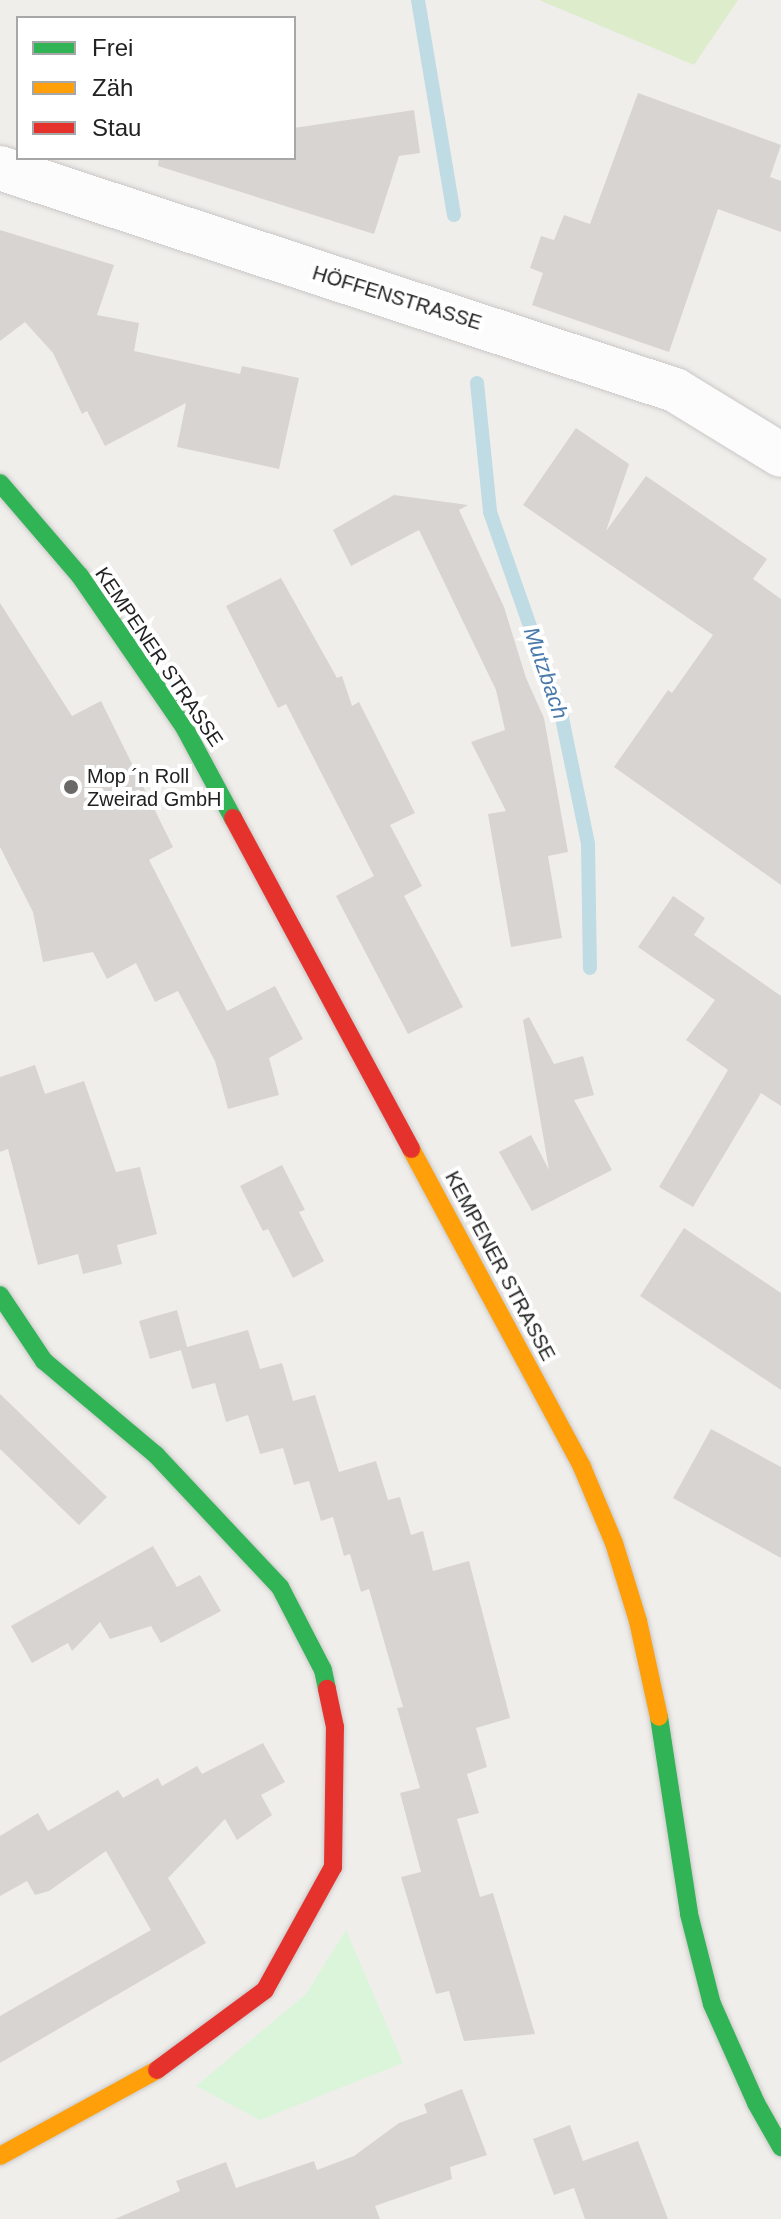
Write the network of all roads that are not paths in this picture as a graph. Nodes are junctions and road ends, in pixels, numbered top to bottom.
1 (0, 168) edge
2 (781, 455) edge
3 (0, 483) edge
4 (0, 1295) edge
5 (781, 2147) edge
6 (0, 2156) edge

1 - 2 street, HÖFFENSTRASSE
3 - 5 main road, KEMPENER STRASSE
4 - 6 main road

